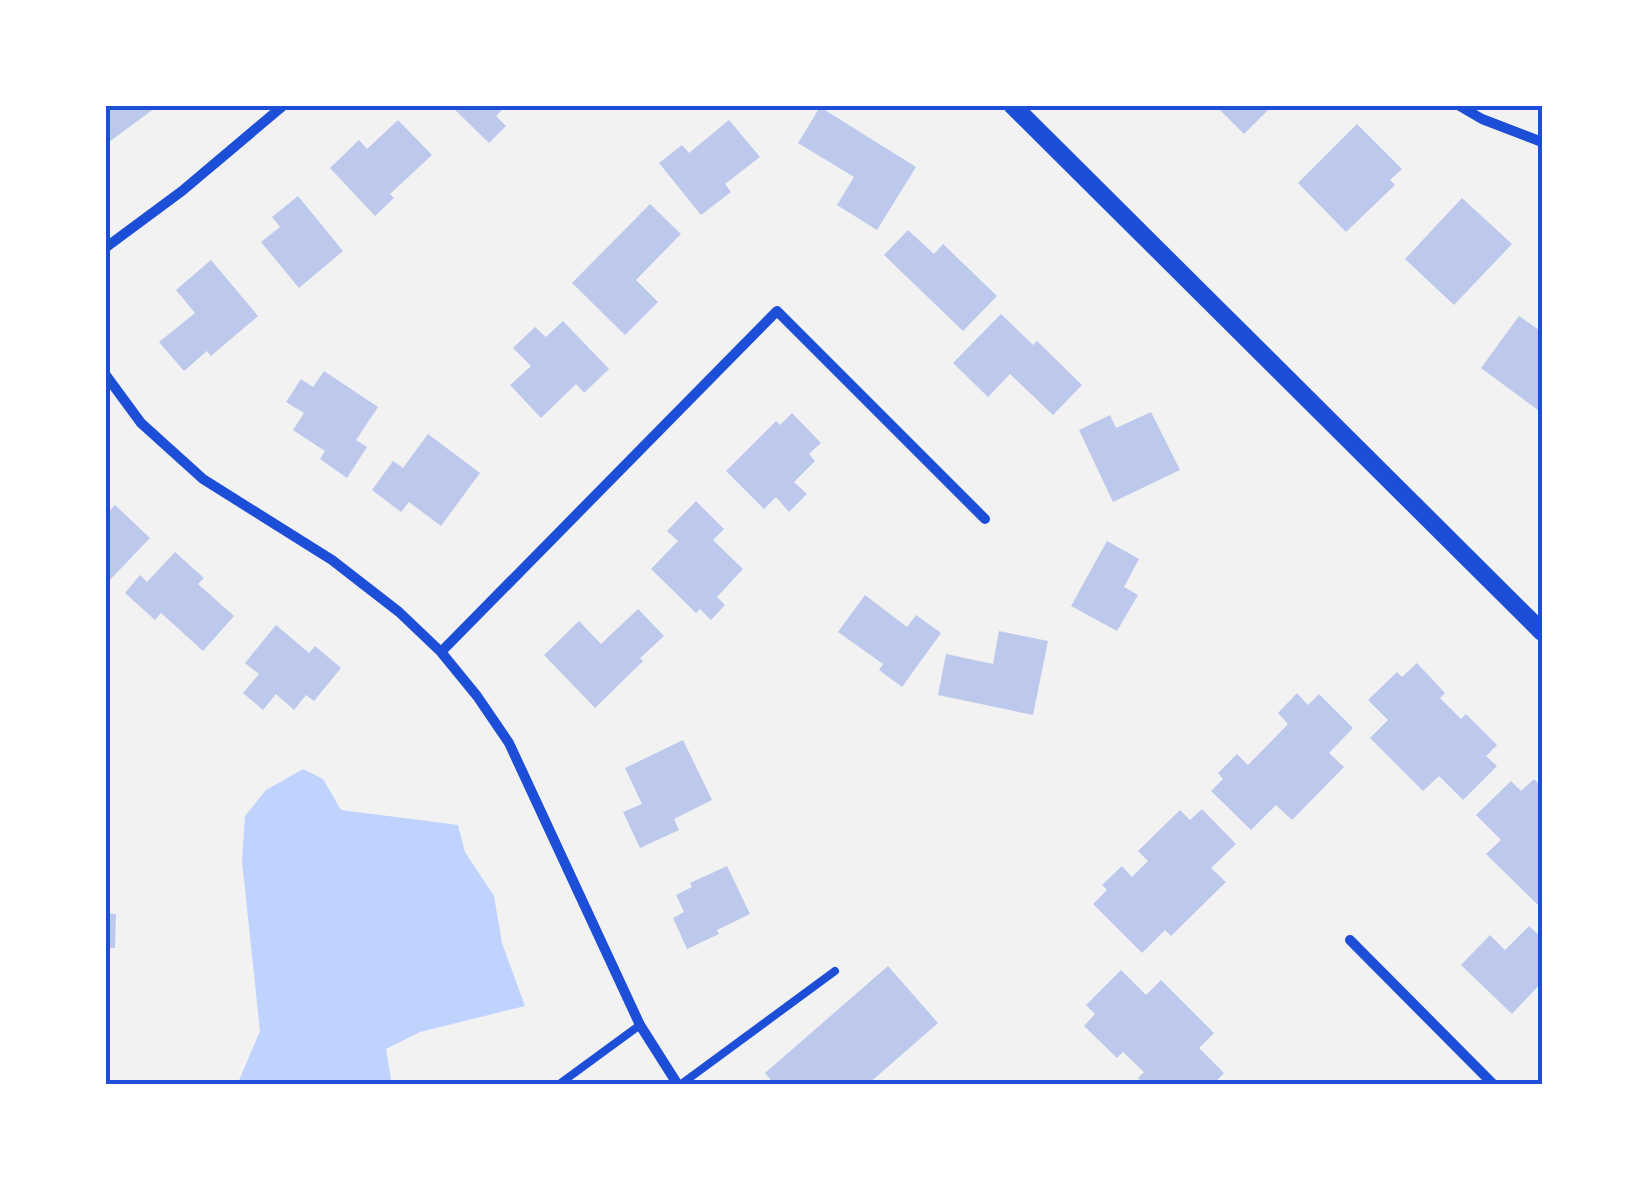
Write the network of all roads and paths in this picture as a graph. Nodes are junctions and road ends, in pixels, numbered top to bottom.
1 (284, 105) edge
2 (1012, 105) edge
3 (1458, 105) edge
4 (1542, 142) edge
5 (105, 248) edge
6 (105, 374) edge
7 (985, 519) dead end
8 (1542, 632) edge
9 (441, 652) junction
10 (1350, 940) dead end
11 (835, 971) dead end
12 (640, 1025) junction
13 (558, 1085) edge
14 (679, 1085) edge
15 (1494, 1085) edge

1 - 5 street
2 - 8 street
3 - 4 street
6 - 9 street
7 - 9 street
9 - 12 street
10 - 15 street
11 - 14 lane
12 - 13 lane
12 - 14 street

